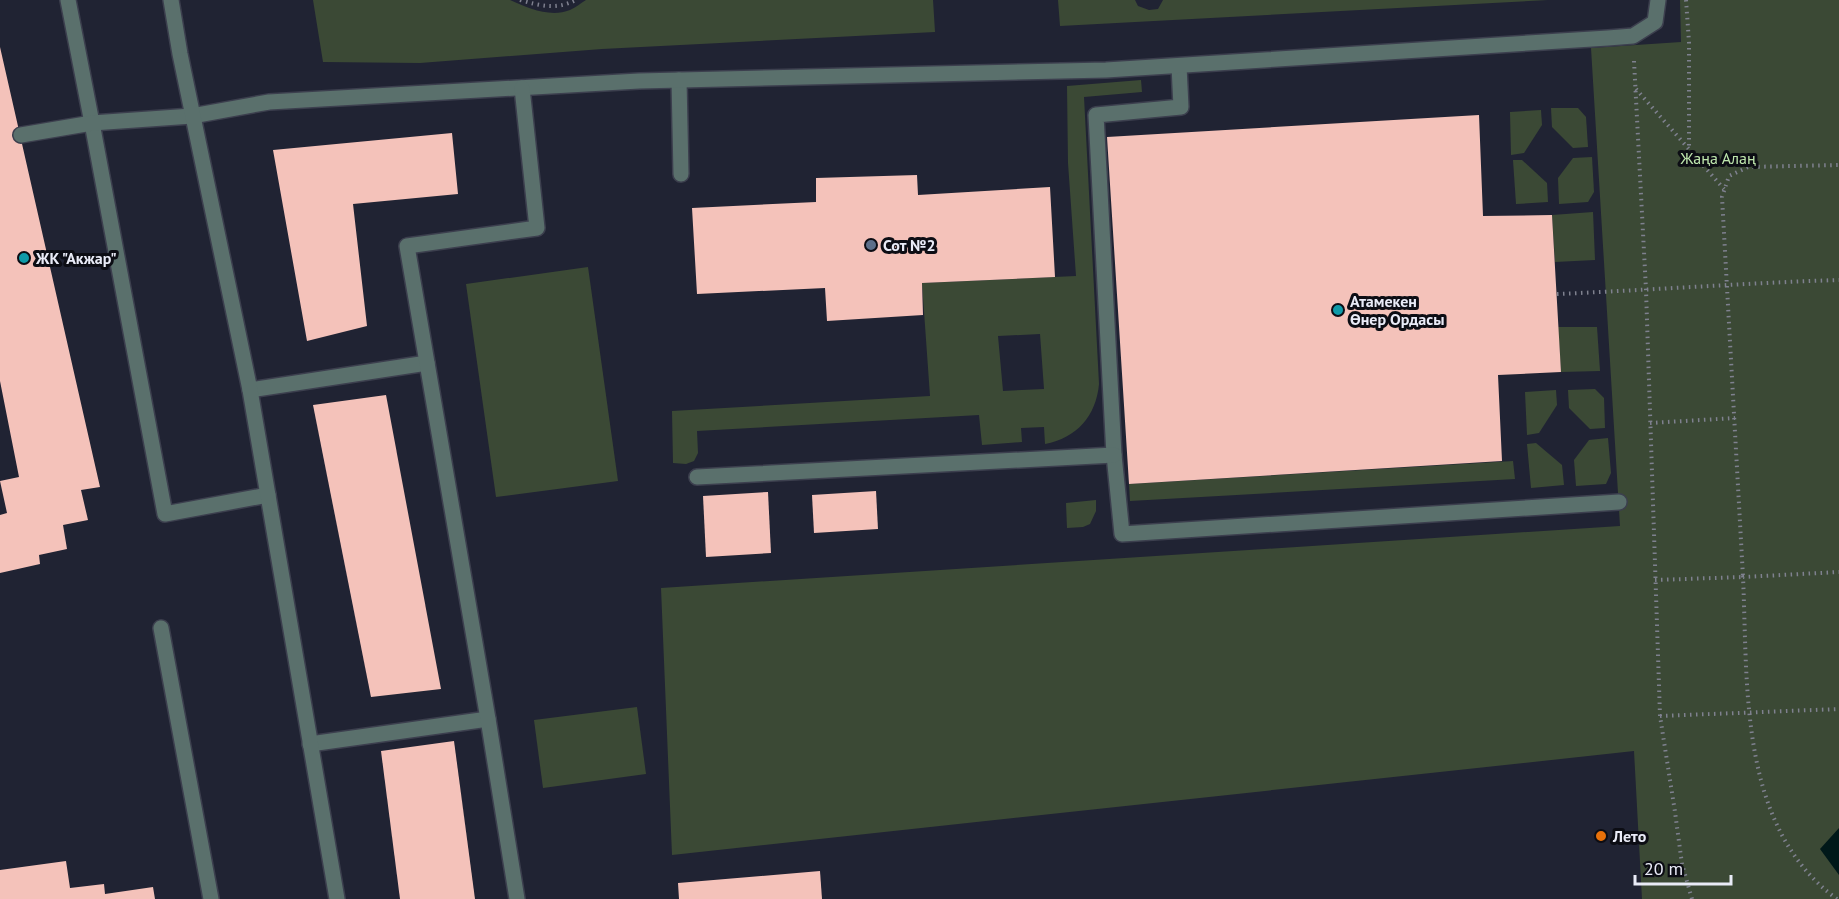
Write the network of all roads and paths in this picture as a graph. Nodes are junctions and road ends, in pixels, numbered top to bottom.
1 (68, 0) edge
2 (171, 0) edge
3 (520, 0) edge
4 (576, 0) edge
5 (1658, 0) edge
6 (1686, 0) edge
7 (1633, 36) junction
8 (1179, 66) junction
9 (679, 80) junction
10 (522, 88) junction
11 (1635, 88) junction
12 (192, 116) junction
13 (92, 123) junction
14 (21, 135) dead end
15 (1689, 149) junction
16 (1839, 165) edge
17 (681, 174) dead end
18 (1724, 189) junction
19 (1839, 280) edge
20 (1728, 284) junction
21 (1646, 290) junction
22 (1557, 294) dead end
23 (427, 363) junction
24 (250, 390) junction
25 (1735, 418) junction
26 (1650, 423) junction
27 (1114, 455) junction
28 (697, 477) dead end
29 (268, 495) junction
30 (1619, 502) dead end
31 (1839, 572) edge
32 (1743, 577) junction
33 (1655, 580) junction
34 (161, 628) dead end
35 (1839, 709) edge
36 (1749, 712) junction
37 (1660, 716) junction
38 (488, 719) junction
39 (310, 744) junction
40 (211, 899) edge
41 (338, 899) edge
42 (517, 899) edge
43 (1692, 899) edge
44 (1837, 899) edge

1 - 13 street
2 - 12 street
3 - 4 path
5 - 7 street
6 - 15 path
7 - 8 street
7 - 11 path
8 - 9 street
8 - 27 street
9 - 10 street
9 - 17 street
10 - 12 street
10 - 23 street
11 - 15 path
11 - 21 path
12 - 13 street
12 - 24 street
13 - 14 street
13 - 29 street
15 - 18 path
16 - 18 path
18 - 20 path
19 - 20 path
20 - 21 path
20 - 25 path
21 - 22 path
21 - 26 path
23 - 24 street
23 - 38 street
24 - 29 street
25 - 26 path
25 - 32 path
26 - 33 path
27 - 28 street
27 - 30 street
29 - 39 street
31 - 32 path
32 - 33 path
32 - 36 path
33 - 37 path
34 - 40 street
35 - 36 path
36 - 37 path
36 - 44 path
37 - 43 path
38 - 39 street
38 - 42 street
39 - 41 street

